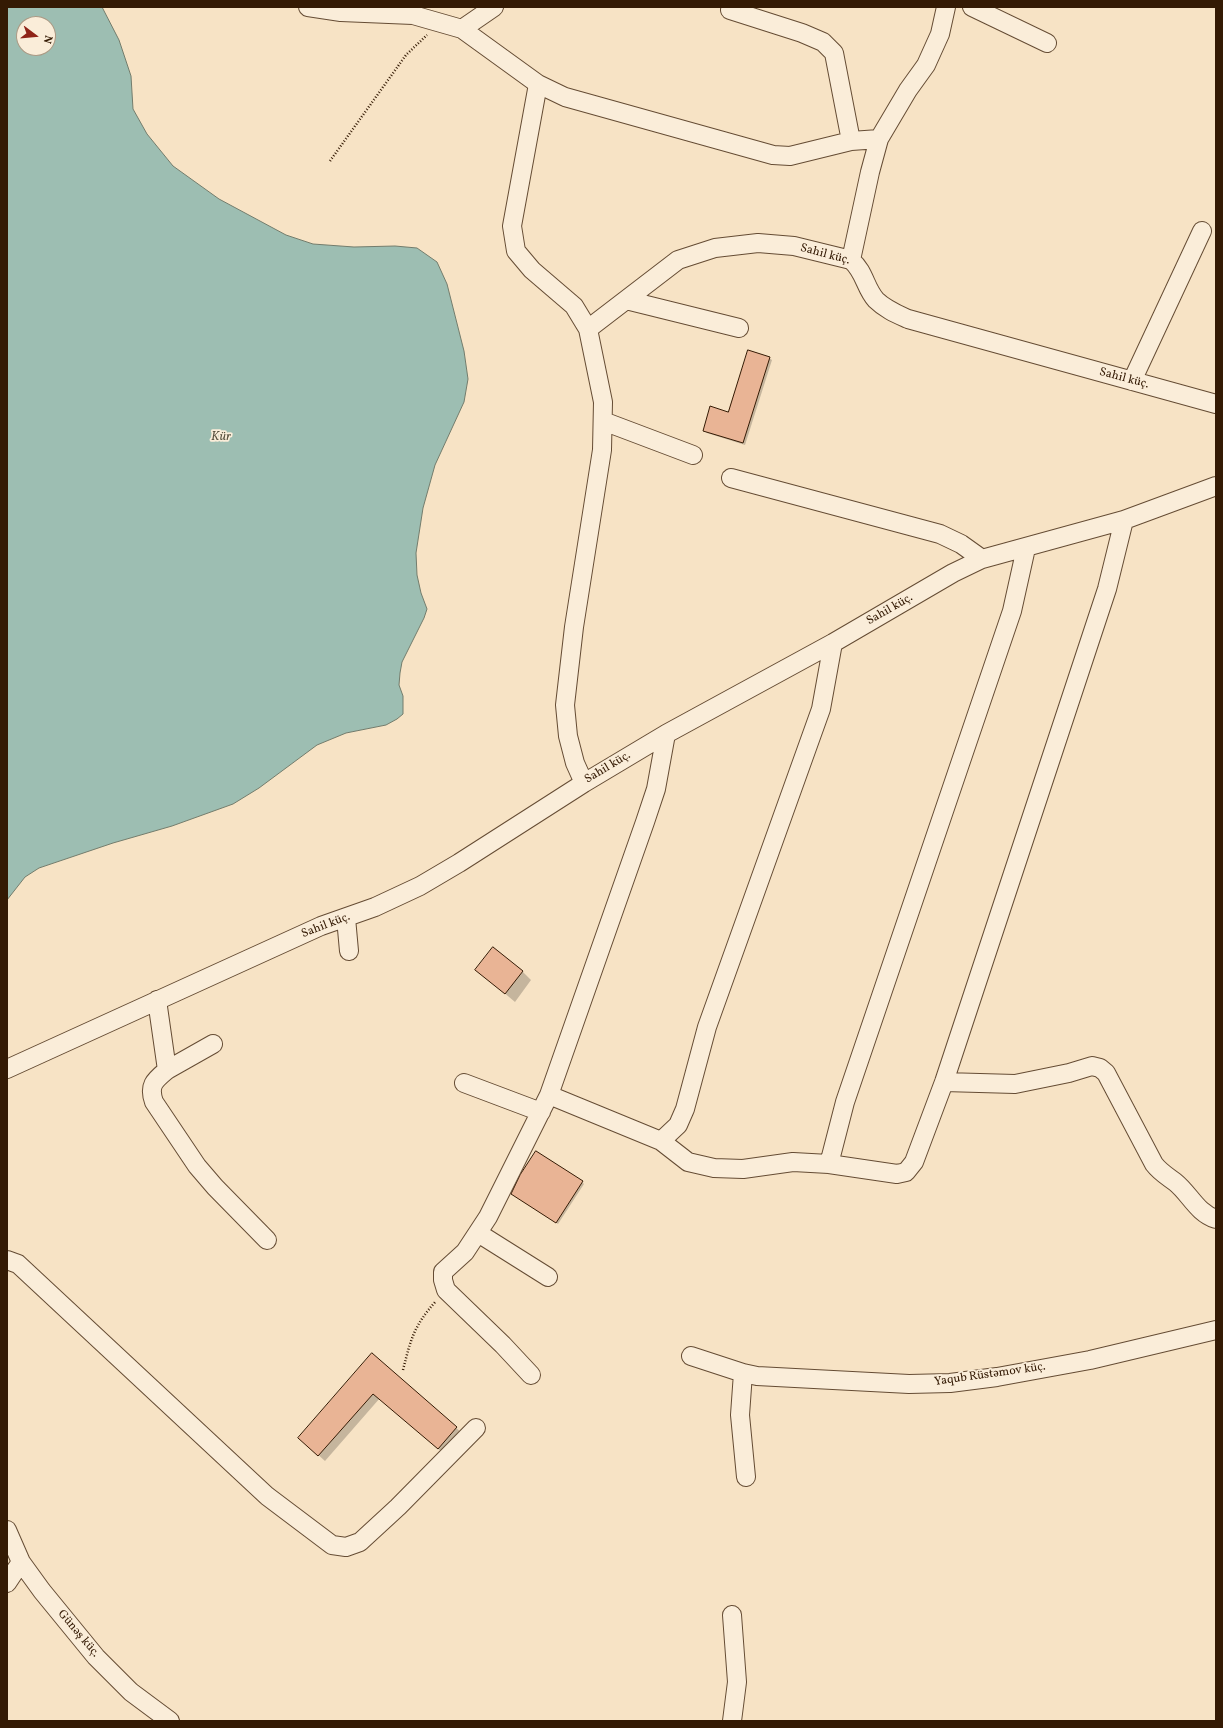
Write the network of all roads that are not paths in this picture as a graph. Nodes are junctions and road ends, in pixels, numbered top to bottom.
1 (308, 7) edge
2 (494, 7) edge
3 (946, 7) edge
4 (972, 7) edge
5 (730, 10) dead end
6 (462, 29) junction
7 (1047, 43) dead end
8 (538, 84) junction
9 (879, 140) junction
10 (851, 141) junction
11 (1202, 232) dead end
12 (851, 260) junction
13 (626, 300) junction
14 (739, 328) dead end
15 (588, 329) junction
16 (1132, 381) junction
17 (1216, 404) edge
18 (603, 421) junction
19 (693, 455) dead end
20 (731, 478) dead end
21 (1216, 486) edge
22 (1124, 520) junction
23 (1026, 548) junction
24 (982, 560) junction
25 (833, 643) junction
26 (666, 734) junction
27 (584, 783) junction
28 (346, 918) junction
29 (349, 951) dead end
30 (157, 1000) junction
31 (213, 1044) dead end
32 (7, 1069) edge
33 (167, 1070) junction
34 (944, 1082) junction
35 (464, 1084) dead end
36 (549, 1095) junction
37 (541, 1112) junction
38 (661, 1141) junction
39 (829, 1164) junction
40 (1216, 1219) edge
41 (478, 1233) junction
42 (267, 1240) dead end
43 (7, 1260) edge
44 (548, 1276) dead end
45 (1216, 1330) edge
46 (691, 1356) dead end
47 (743, 1373) junction
48 (531, 1375) dead end
49 (476, 1428) dead end
50 (746, 1477) dead end
51 (7, 1530) edge
52 (21, 1562) junction
53 (7, 1583) edge
54 (732, 1615) dead end
55 (170, 1721) edge
56 (732, 1721) edge

1 - 6 street
2 - 6 street
3 - 9 street
4 - 7 street
5 - 10 street
6 - 8 street
8 - 10 street
8 - 15 street
9 - 10 street
9 - 12 street
11 - 16 street
12 - 13 street, Sahil küç.
12 - 16 street, Sahil küç.
13 - 14 street
13 - 15 street, Sahil küç.
15 - 18 street
16 - 17 street, Sahil küç.
18 - 19 street
18 - 27 street
20 - 24 street
21 - 22 street, Sahil küç.
22 - 23 street, Sahil küç.
22 - 34 street
23 - 24 street, Sahil küç.
23 - 39 street
24 - 25 street, Sahil küç.
25 - 26 street, Sahil küç.
25 - 38 street
26 - 27 street, Sahil küç.
26 - 36 street
27 - 28 street, Sahil küç.
28 - 29 street
28 - 30 street, Sahil küç.
30 - 32 street, Sahil küç.
30 - 33 street
31 - 33 street
33 - 42 street
34 - 39 street
34 - 40 street
35 - 37 street
36 - 37 street
36 - 38 street
37 - 41 street
38 - 39 street
41 - 44 street
41 - 48 street
43 - 49 street
45 - 47 street, Yaqub Rüstəmov küç.
46 - 47 street, Yaqub Rüstəmov küç.
47 - 50 street
51 - 52 street, Günəş küç.
52 - 53 street
52 - 55 street, Günəş küç.
54 - 56 street

